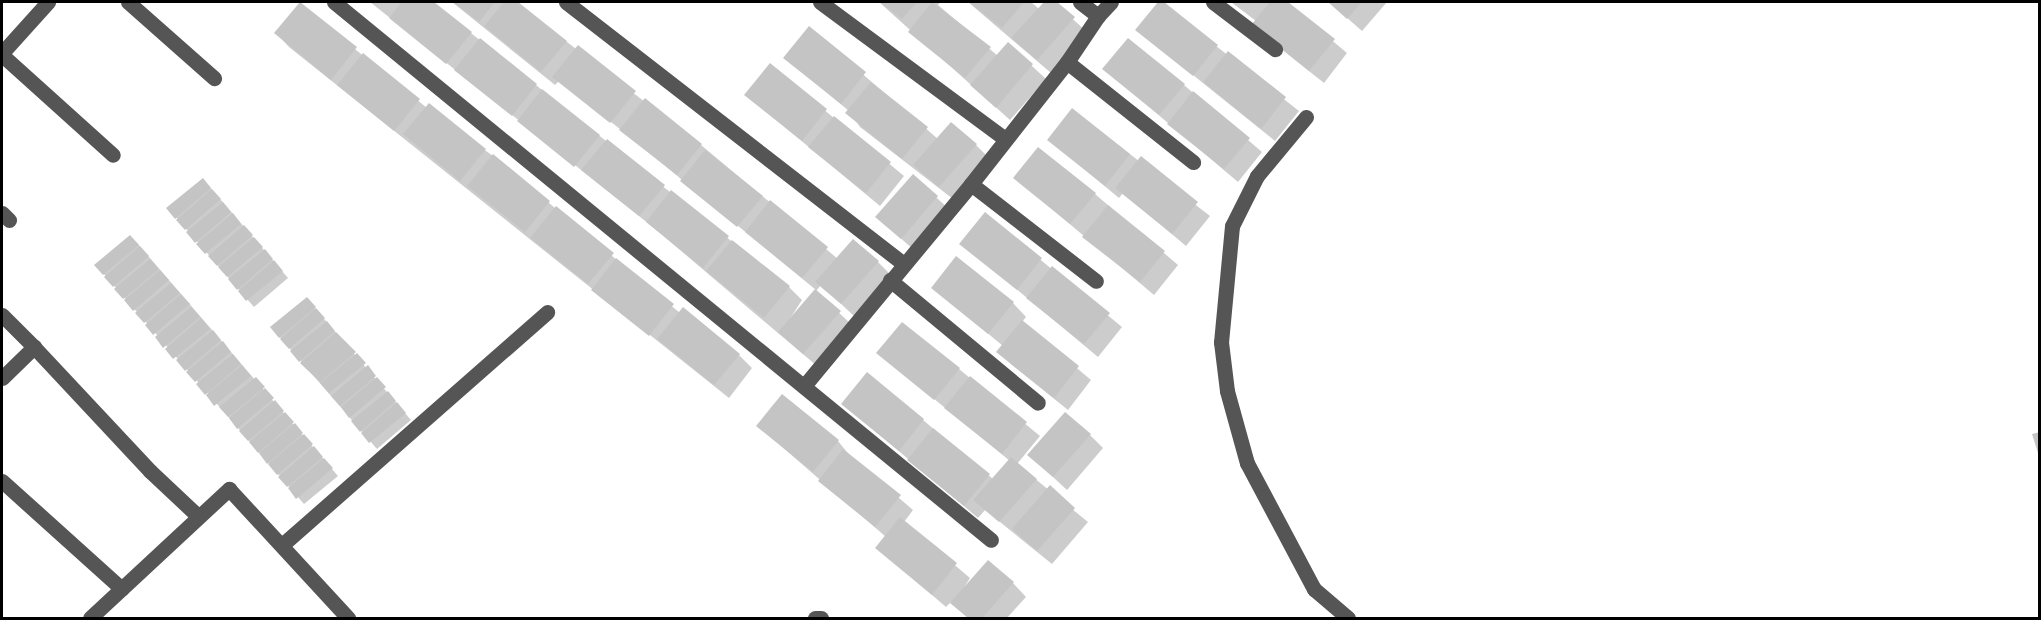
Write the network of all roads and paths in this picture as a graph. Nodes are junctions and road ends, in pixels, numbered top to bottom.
1 (48, 2) edge
2 (128, 2) edge
3 (333, 2) edge
4 (566, 2) edge
5 (820, 2) edge
6 (1080, 2) edge
7 (1111, 2) edge
8 (1213, 2) edge
9 (1098, 16) junction
10 (1275, 49) dead end
11 (2, 54) edge
12 (1067, 62) junction
13 (214, 78) dead end
14 (1306, 117) dead end
15 (1005, 139) junction
16 (113, 155) dead end
17 (1193, 162) dead end
18 (971, 184) junction
19 (903, 263) junction
20 (890, 280) junction
21 (1096, 281) dead end
22 (547, 312) dead end
23 (2, 315) edge
24 (34, 347) junction
25 (2, 378) edge
26 (804, 386) junction
27 (1038, 403) dead end
28 (2, 481) edge
29 (198, 516) junction
30 (991, 540) dead end
31 (282, 545) junction
32 (122, 589) junction
33 (90, 618) edge
34 (348, 618) edge
35 (815, 618) edge
36 (820, 618) edge
37 (1348, 618) edge

1 - 11 street
2 - 13 street
3 - 26 street
4 - 19 street
5 - 15 street
6 - 9 street
7 - 9 street
8 - 10 street
9 - 12 street
11 - 16 street
12 - 15 street
12 - 17 street
14 - 37 street
15 - 18 street
18 - 19 street
18 - 21 street
19 - 20 street
20 - 26 street
20 - 27 street
22 - 31 street
23 - 24 street
24 - 25 street
24 - 29 street
26 - 30 street
28 - 32 street
29 - 31 street
29 - 32 street
31 - 34 street
32 - 33 street
35 - 36 street

